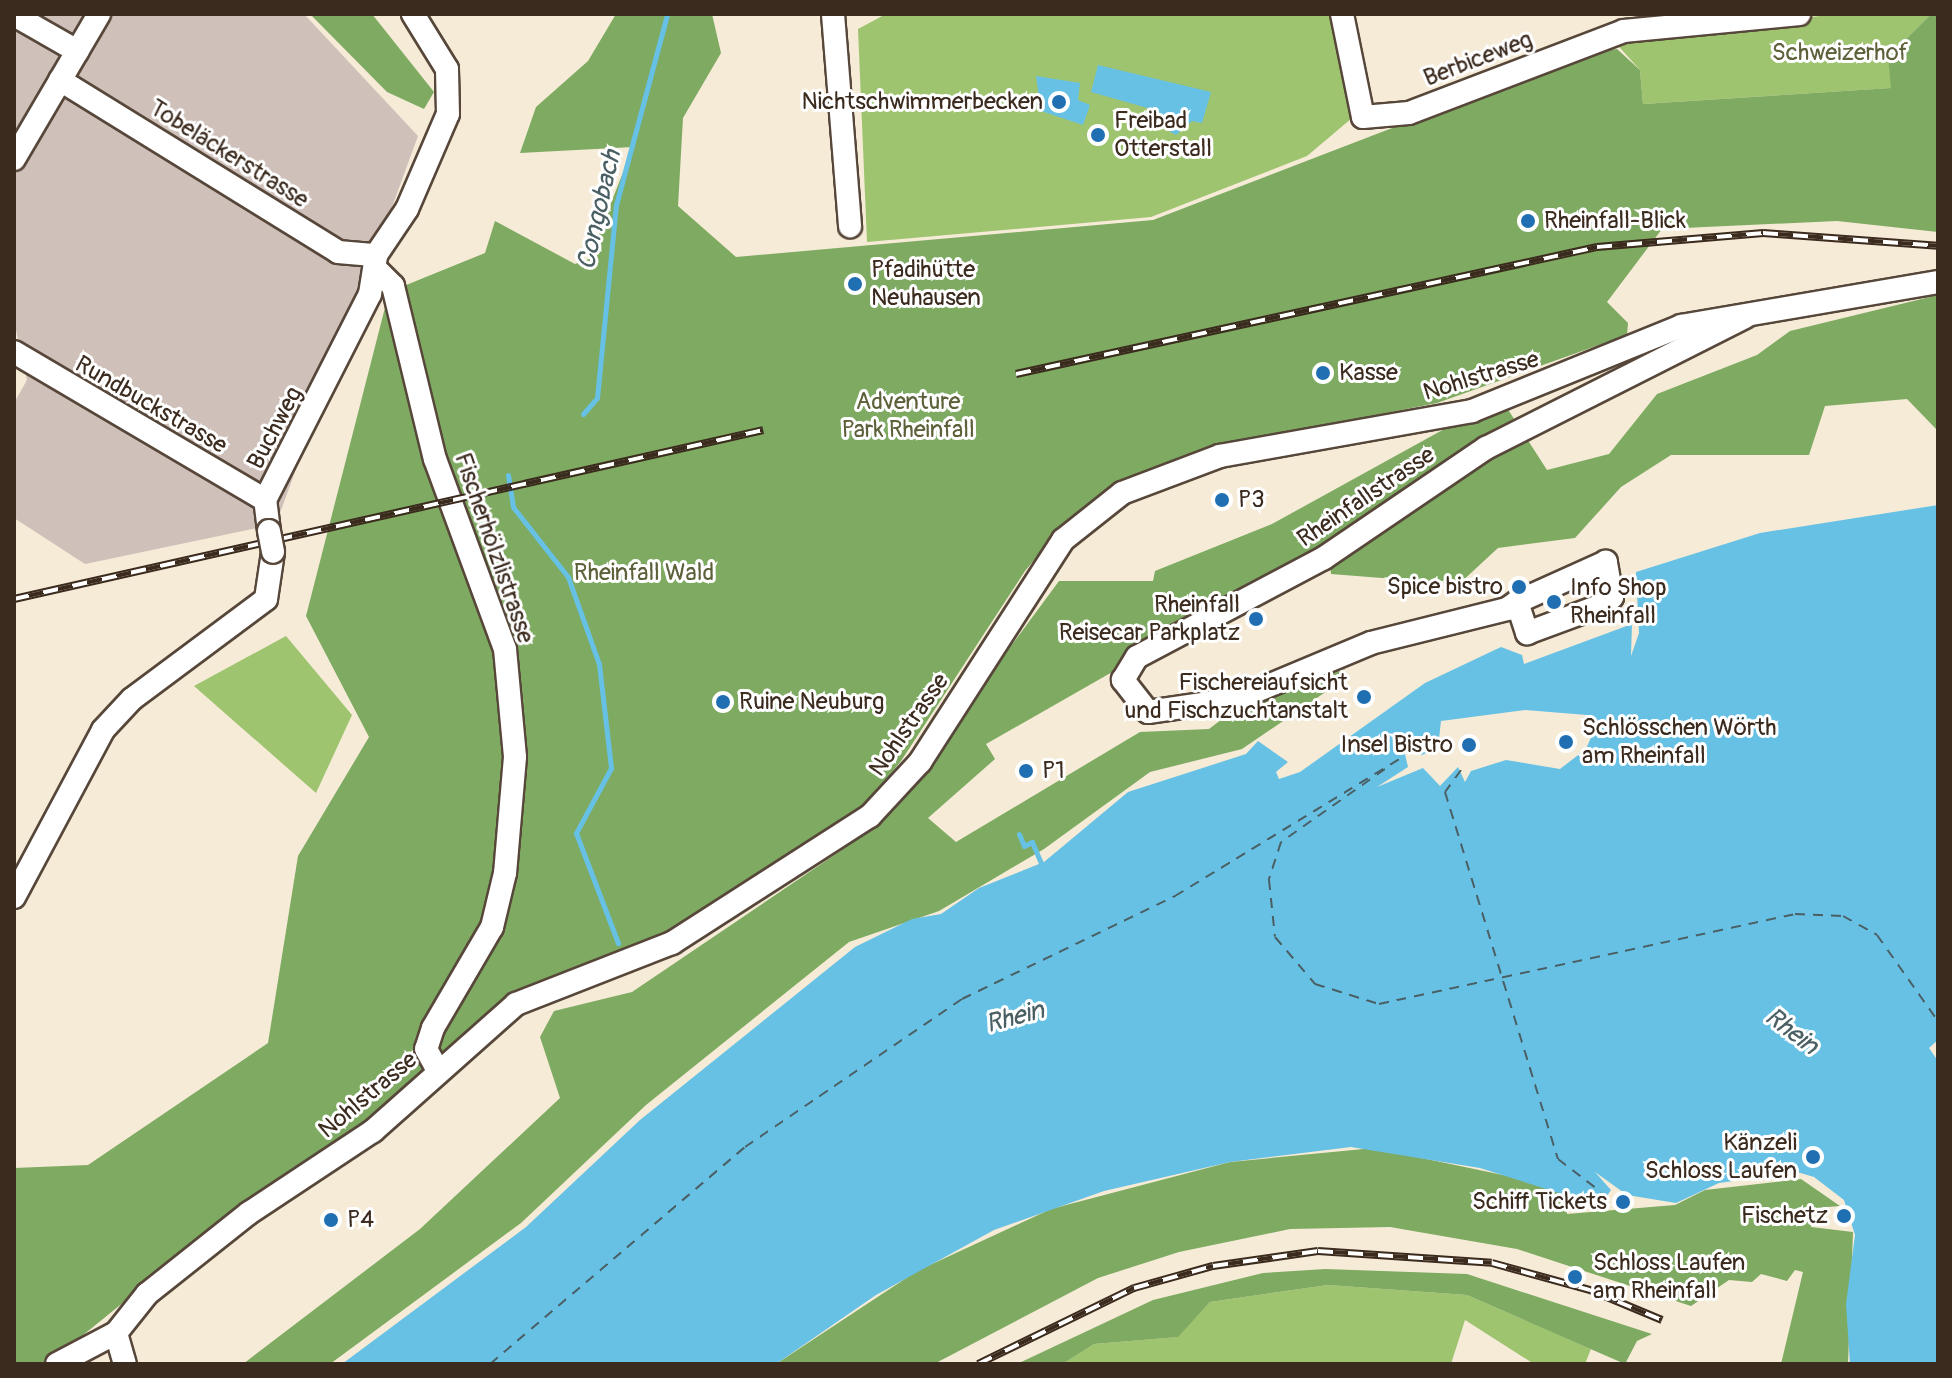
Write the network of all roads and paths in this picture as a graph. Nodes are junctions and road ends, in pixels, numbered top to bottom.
1 (99, 14) edge
2 (413, 14) edge
3 (833, 14) edge
4 (1342, 14) edge
5 (1799, 14) edge
6 (14, 15) edge
7 (77, 51) junction
8 (60, 80) junction
9 (14, 159) edge
10 (850, 226) dead end
11 (377, 263) junction
12 (1938, 282) edge
13 (1749, 314) junction
14 (14, 352) edge
15 (265, 500) junction
16 (1517, 602) dead end
17 (14, 897) edge
18 (438, 1071) junction
19 (116, 1333) junction
20 (57, 1364) edge
21 (125, 1364) edge

1 - 7 street
2 - 11 street, Buchweg
3 - 10 street
4 - 5 street, Berbiceweg
6 - 7 street
7 - 8 street
8 - 9 street
8 - 11 street, Tobeläckerstrasse
11 - 15 street, Buchweg
11 - 18 street, Fischerhölzlistrasse
12 - 13 street, Rheinfallstrasse
13 - 16 street, Rheinfallstrasse
13 - 18 street, Nohlstrasse
14 - 15 street, Rundbuckstrasse
15 - 17 street, Buchweg
18 - 19 street, Nohlstrasse
19 - 20 street
19 - 21 street

